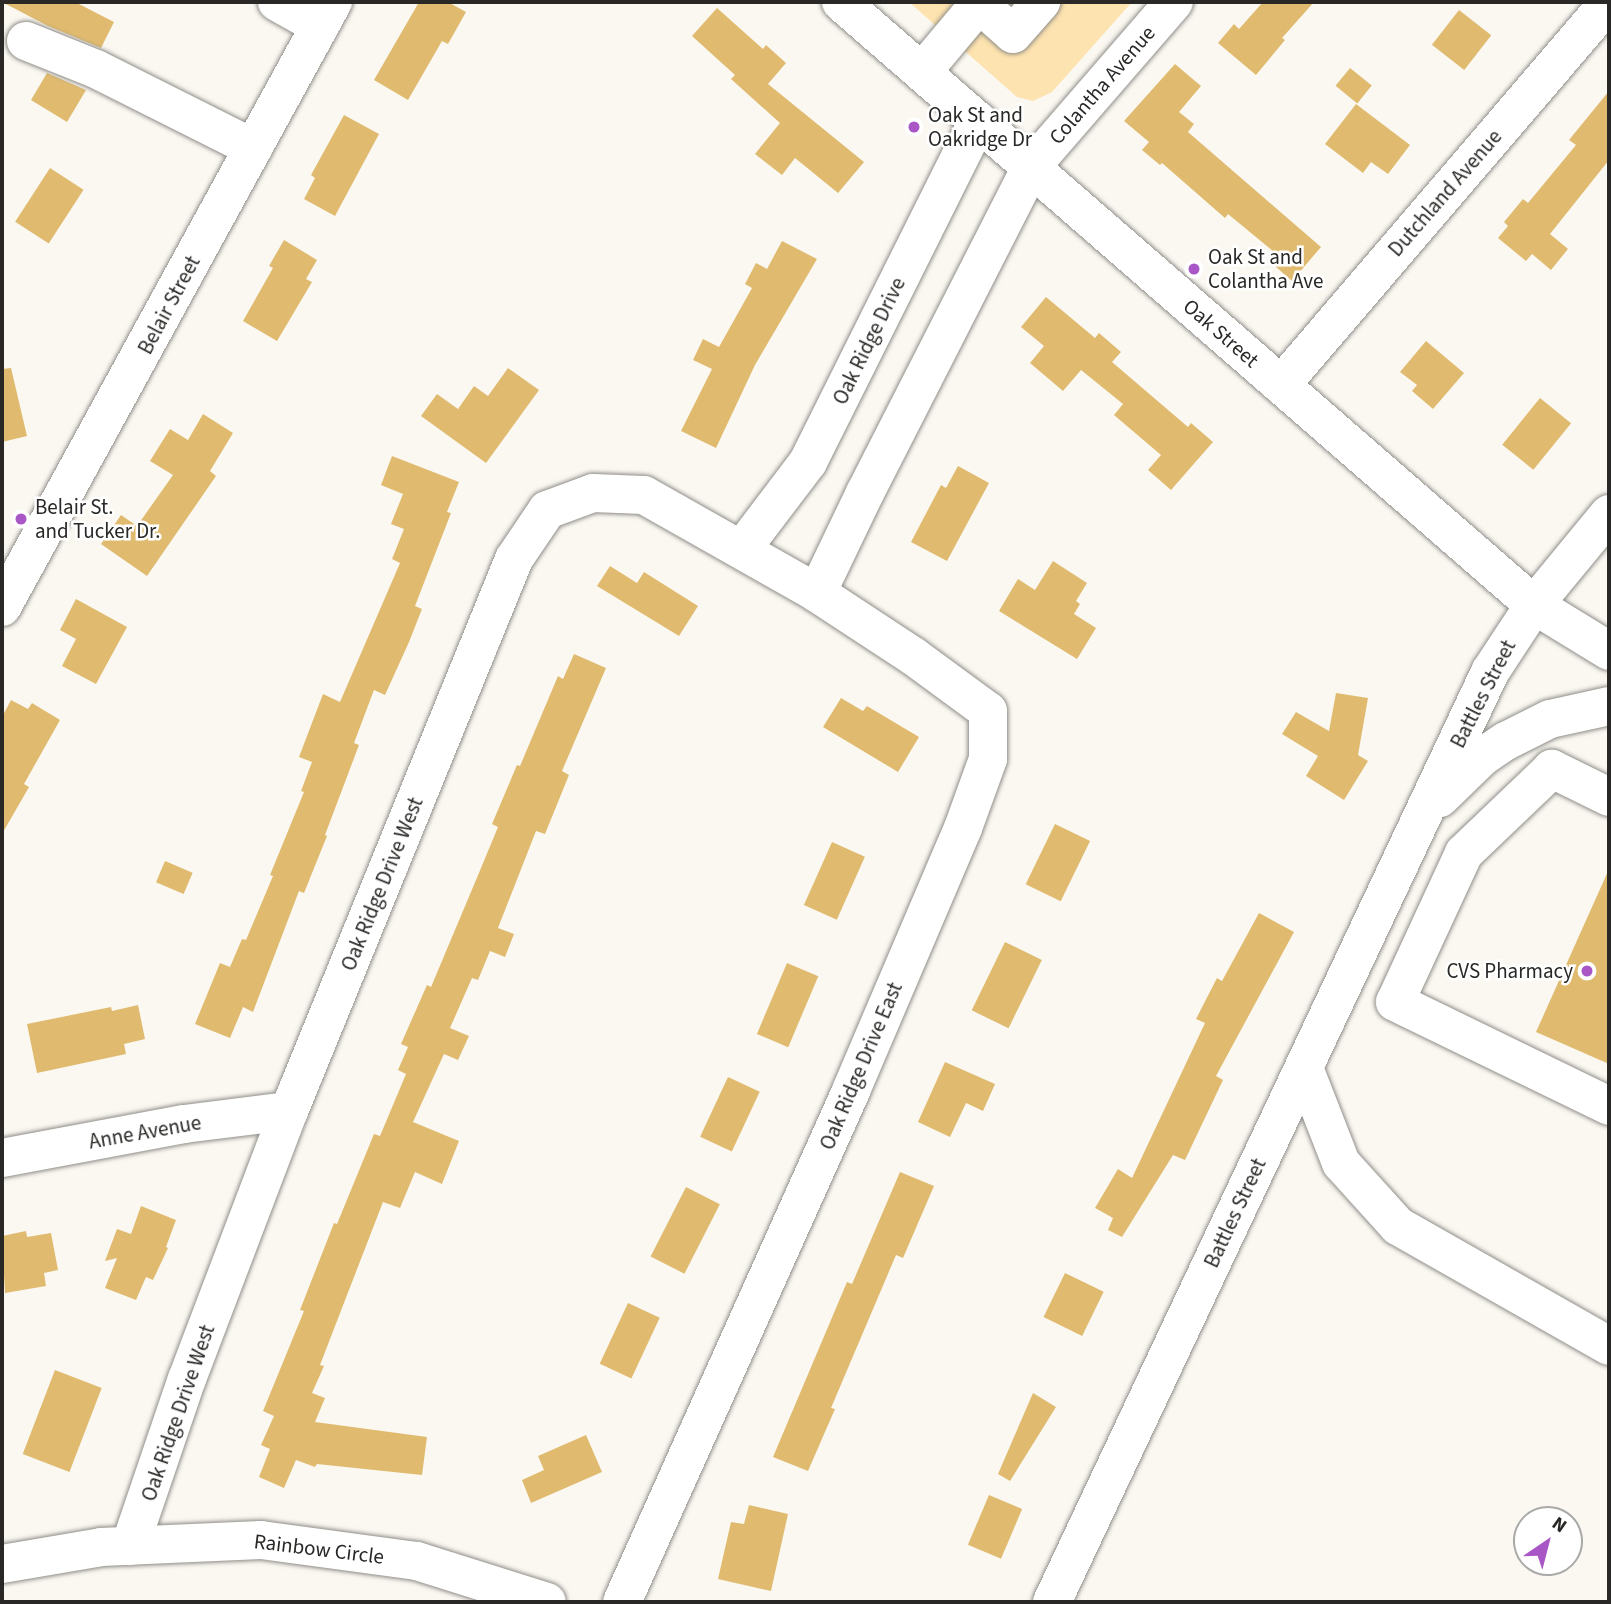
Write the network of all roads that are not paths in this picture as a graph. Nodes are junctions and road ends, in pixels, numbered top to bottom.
1 (277, 2) edge
2 (841, 2) edge
3 (1041, 2) edge
4 (1174, 2) edge
5 (1609, 2) edge
6 (978, 3) edge
7 (327, 14) edge
8 (26, 41) dead end
9 (922, 72) junction
10 (978, 121) junction
11 (253, 148) junction
12 (1031, 167) junction
13 (1280, 385) junction
14 (1609, 514) edge
15 (742, 549) junction
16 (6, 590) edge
17 (817, 593) junction
18 (1534, 605) junction
19 (1609, 651) edge
20 (1609, 706) edge
21 (1609, 797) edge
22 (1419, 824) junction
23 (1304, 1068) junction
24 (1609, 1106) edge
25 (289, 1111) junction
26 (2, 1158) edge
27 (1609, 1346) edge
28 (130, 1546) junction
29 (2, 1564) edge
30 (547, 1602) edge
31 (622, 1602) edge
32 (1052, 1602) edge

1 - 7 street
2 - 9 street, Oak Street
3 - 6 street
4 - 12 street, Colantha Avenue
5 - 13 street, Dutchland Avenue
6 - 9 street
7 - 11 street, Belair Street
8 - 11 street
9 - 10 street, Oak Street
10 - 12 street, Oak Street
10 - 15 street, Oak Ridge Drive
11 - 16 street, Belair Street
12 - 13 street, Oak Street
12 - 17 street
13 - 18 street, Oak Street
14 - 18 street, Battles Street
15 - 17 street, Oak Ridge Drive West
15 - 25 street, Oak Ridge Drive West
17 - 31 street, Oak Ridge Drive East
18 - 19 street, Oak Street
18 - 22 street, Battles Street
20 - 22 street, Battles Street
21 - 24 street
22 - 23 street, Battles Street
23 - 27 street
23 - 32 street, Battles Street
25 - 26 street, Anne Avenue
25 - 28 street, Oak Ridge Drive West
28 - 29 street, Rainbow Circle
28 - 30 street, Rainbow Circle

